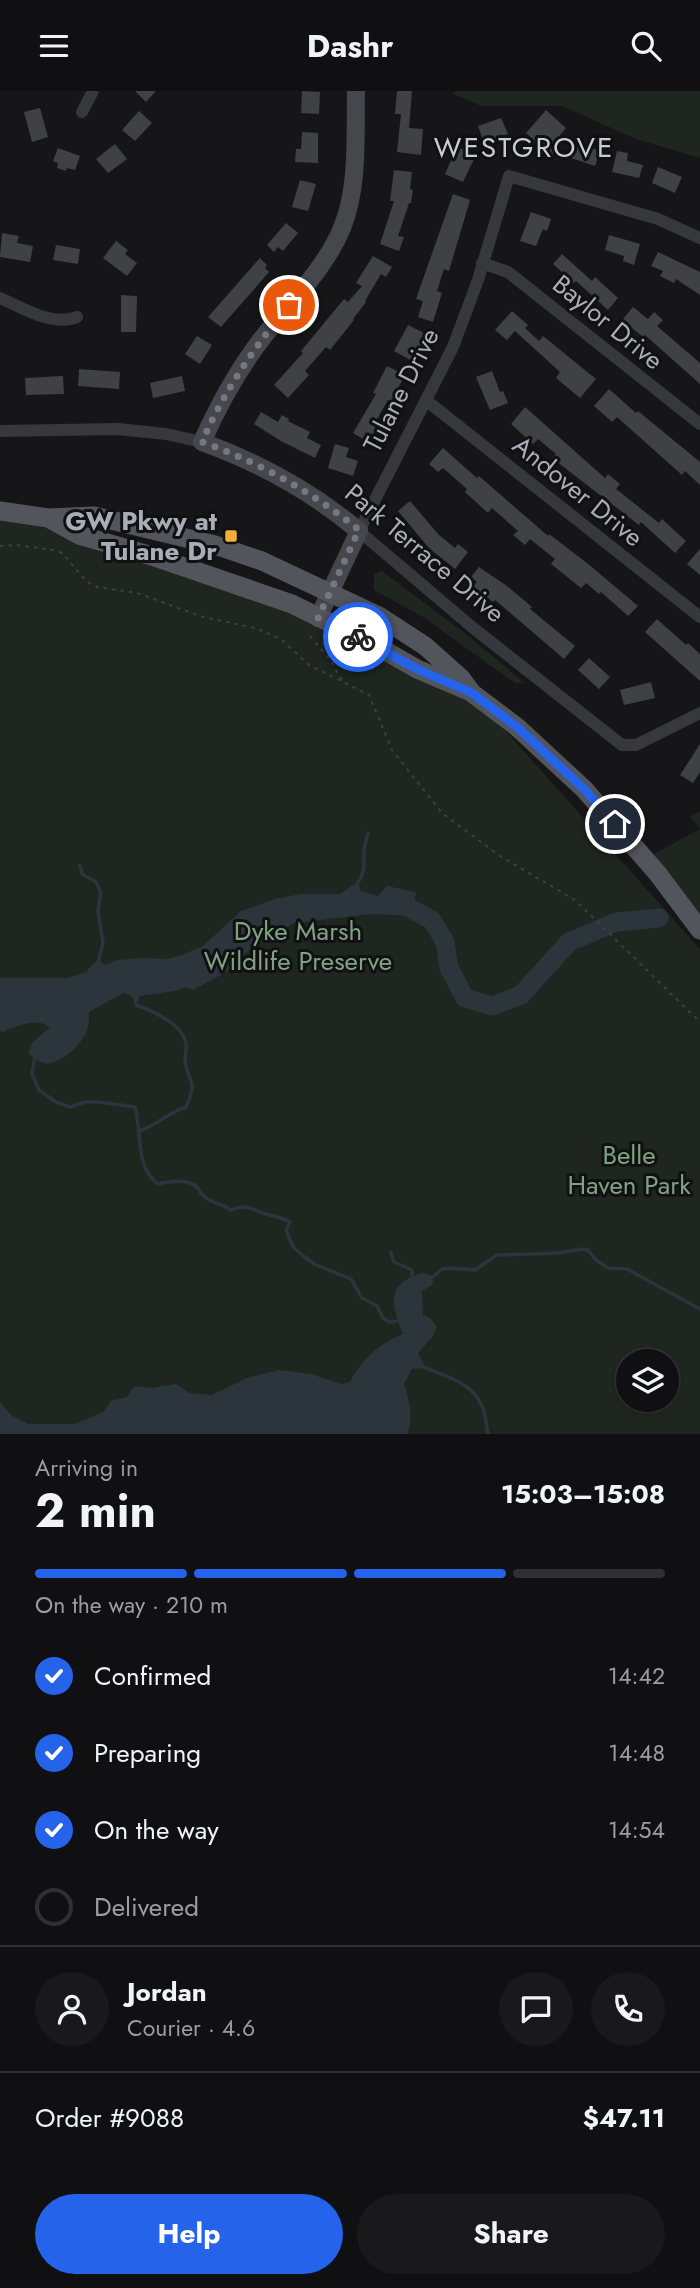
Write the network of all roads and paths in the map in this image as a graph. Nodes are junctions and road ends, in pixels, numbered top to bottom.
1 (93, 91) edge
2 (356, 91) edge
3 (82, 112) dead end
4 (700, 238) edge
5 (482, 263) junction
6 (0, 298) edge
7 (77, 317) dead end
8 (427, 401) junction
9 (700, 424) edge
10 (0, 431) edge
11 (202, 442) junction
12 (0, 511) edge
13 (48, 518) junction
14 (359, 530) junction
15 (0, 546) edge
16 (331, 592) junction
17 (700, 617) edge
18 (318, 618) junction
19 (310, 636) dead end
20 (342, 681) junction
21 (472, 693) junction
22 (700, 713) edge
23 (700, 930) edge
24 (700, 1022) edge

1 - 3 street
2 - 11 street
4 - 5 street, Tulane Drive
5 - 8 street, Tulane Drive
5 - 9 street, Baylor Drive
6 - 7 street
8 - 14 street, Tulane Drive
8 - 17 street, Andover Drive
10 - 11 street, Park Terrace Drive
11 - 14 street, Park Terrace Drive
12 - 13 main road
13 - 16 main road
13 - 18 main road
14 - 16 street, Tulane Drive
14 - 22 street, Park Terrace Drive
15 - 20 path
16 - 18 street, Tulane Drive
16 - 21 main road
18 - 21 main road
19 - 20 path
20 - 24 path
21 - 23 main road

